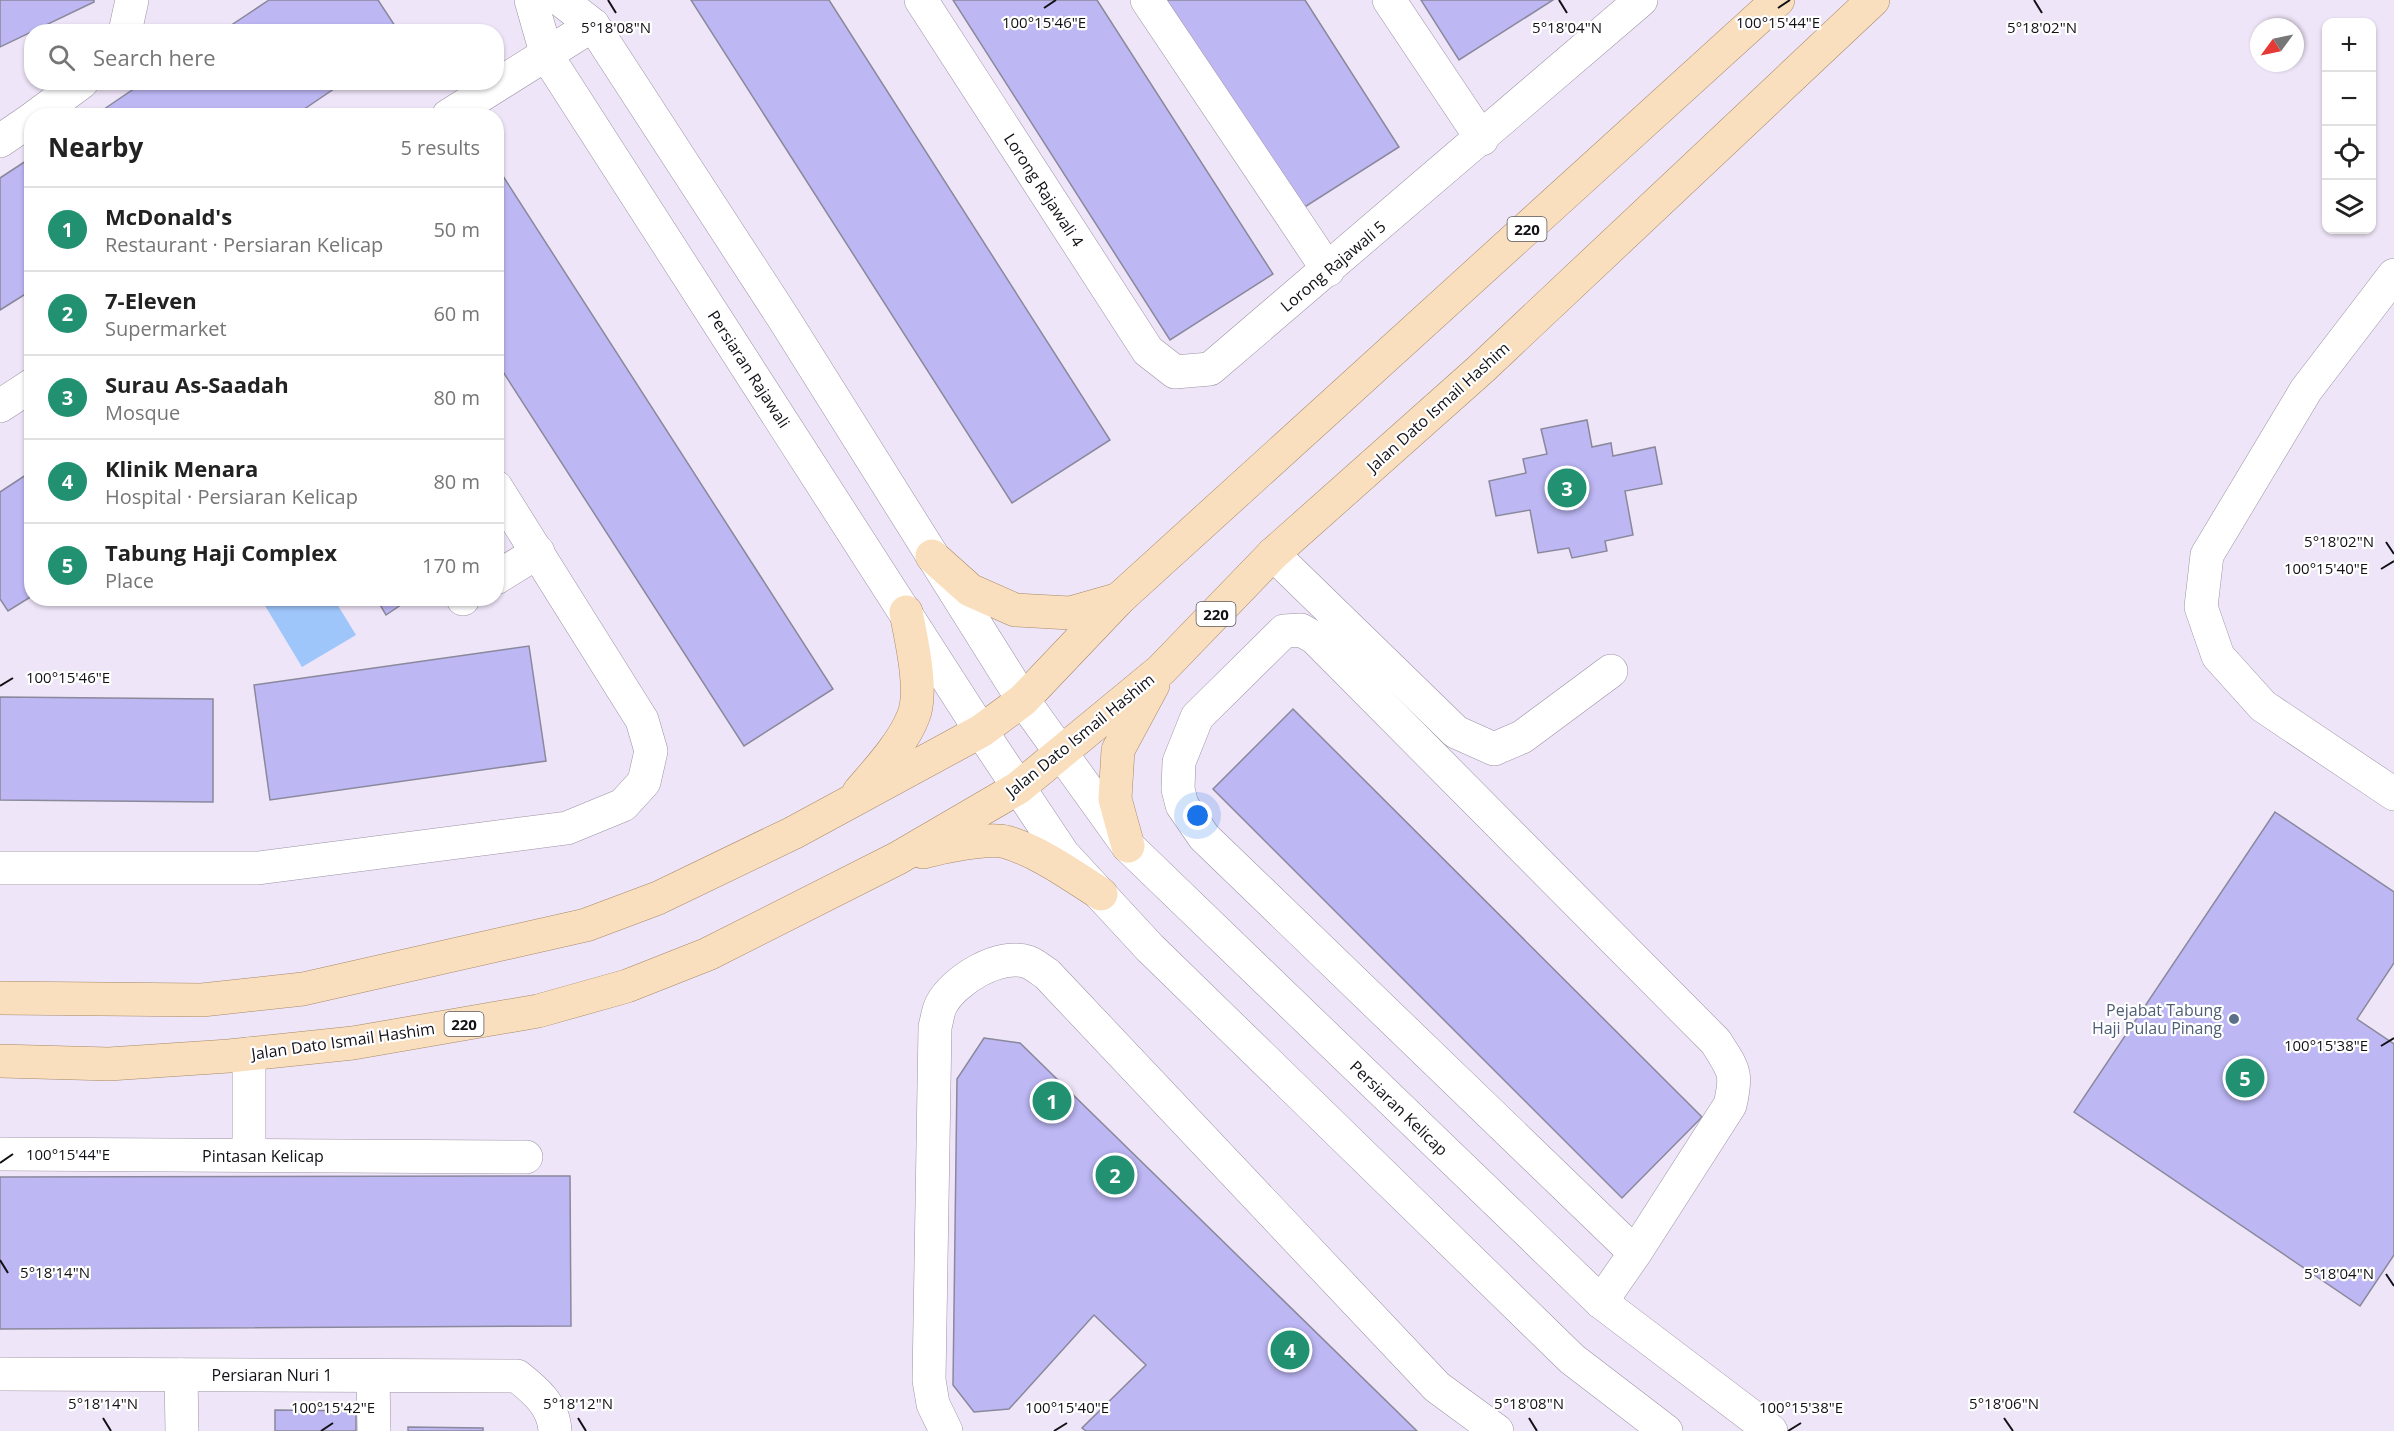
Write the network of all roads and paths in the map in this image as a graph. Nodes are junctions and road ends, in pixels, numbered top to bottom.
1 (132, 0) edge
2 (531, 0) edge
3 (561, 0) edge
4 (921, 0) edge
5 (1147, 0) edge
6 (1389, 0) edge
7 (1778, 0) edge
8 (1873, 0) edge
9 (1632, 3) edge
10 (127, 24) edge
11 (593, 26) junction
12 (546, 56) junction
13 (504, 82) edge
14 (71, 90) edge
15 (490, 90) edge
16 (47, 108) edge
17 (461, 108) edge
18 (24, 124) edge
19 (1482, 139) junction
20 (0, 141) edge
21 (1328, 270) junction
22 (2394, 275) edge
23 (1175, 372) joint
24 (24, 390) edge
25 (0, 406) edge
26 (504, 499) edge
27 (538, 552) junction
28 (1273, 554) junction
29 (932, 556) junction
30 (504, 573) edge
31 (1120, 598) junction
32 (906, 612) junction
33 (1161, 670) junction
34 (1611, 671) dead end
35 (1023, 700) junction
36 (981, 731) junction
37 (1058, 753) junction
38 (1018, 788) junction
39 (2394, 794) edge
40 (848, 804) junction
41 (1128, 846) junction
42 (898, 858) junction
43 (0, 868) edge
44 (1101, 894) junction
45 (0, 998) edge
46 (249, 1054) junction
47 (0, 1061) edge
48 (0, 1154) edge
49 (249, 1155) junction
50 (526, 1157) dead end
51 (1635, 1253) junction
52 (1601, 1302) junction
53 (0, 1374) edge
54 (181, 1375) junction
55 (374, 1376) junction
56 (182, 1431) edge
57 (374, 1431) edge
58 (555, 1431) edge
59 (946, 1431) edge
60 (1497, 1431) edge
61 (1666, 1431) edge
62 (1771, 1431) edge

1 - 10 street
2 - 12 street, Persiaran Rajawali
3 - 11 street
4 - 23 street, Lorong Rajawali 4
5 - 21 street
6 - 19 street
7 - 31 main road, 220
8 - 28 main road, Jalan Dato Ismail Hashim / 220
9 - 19 street, Lorong Rajawali 5
11 - 12 street
11 - 29 street
12 - 13 street
12 - 32 street, Persiaran Rajawali
14 - 16 street
15 - 17 street
18 - 20 street
19 - 21 street, Lorong Rajawali 5
21 - 23 street, Lorong Rajawali 5
22 - 39 street
24 - 25 street
26 - 27 street
27 - 30 street
27 - 43 street
28 - 33 main road, Jalan Dato Ismail Hashim / 220
28 - 34 street
29 - 31 main road
29 - 35 street
31 - 35 main road, 220
32 - 36 street, Persiaran Rajawali
32 - 40 main road
33 - 37 main road, Jalan Dato Ismail Hashim / 220
33 - 41 main road
35 - 36 main road, 220
35 - 37 street, Persiaran Kelicap
36 - 38 street, Persiaran Rajawali
36 - 40 main road, 220
37 - 38 main road, Jalan Dato Ismail Hashim / 220
37 - 41 street, Persiaran Kelicap
38 - 42 main road, Jalan Dato Ismail Hashim / 220
38 - 44 street
40 - 45 main road, 220
41 - 52 street, Persiaran Kelicap
42 - 44 main road
42 - 46 main road, Jalan Dato Ismail Hashim / 220
44 - 61 street
46 - 47 main road, Jalan Dato Ismail Hashim / 220
46 - 49 street
48 - 49 street, Pintasan Kelicap
49 - 50 street, Pintasan Kelicap
51 - 51 street
51 - 52 street
52 - 62 street, Persiaran Kelicap
53 - 54 street, Persiaran Nuri 1
54 - 55 street, Persiaran Nuri 1
54 - 56 street
55 - 57 street
55 - 58 street, Persiaran Nuri 1
59 - 60 street

